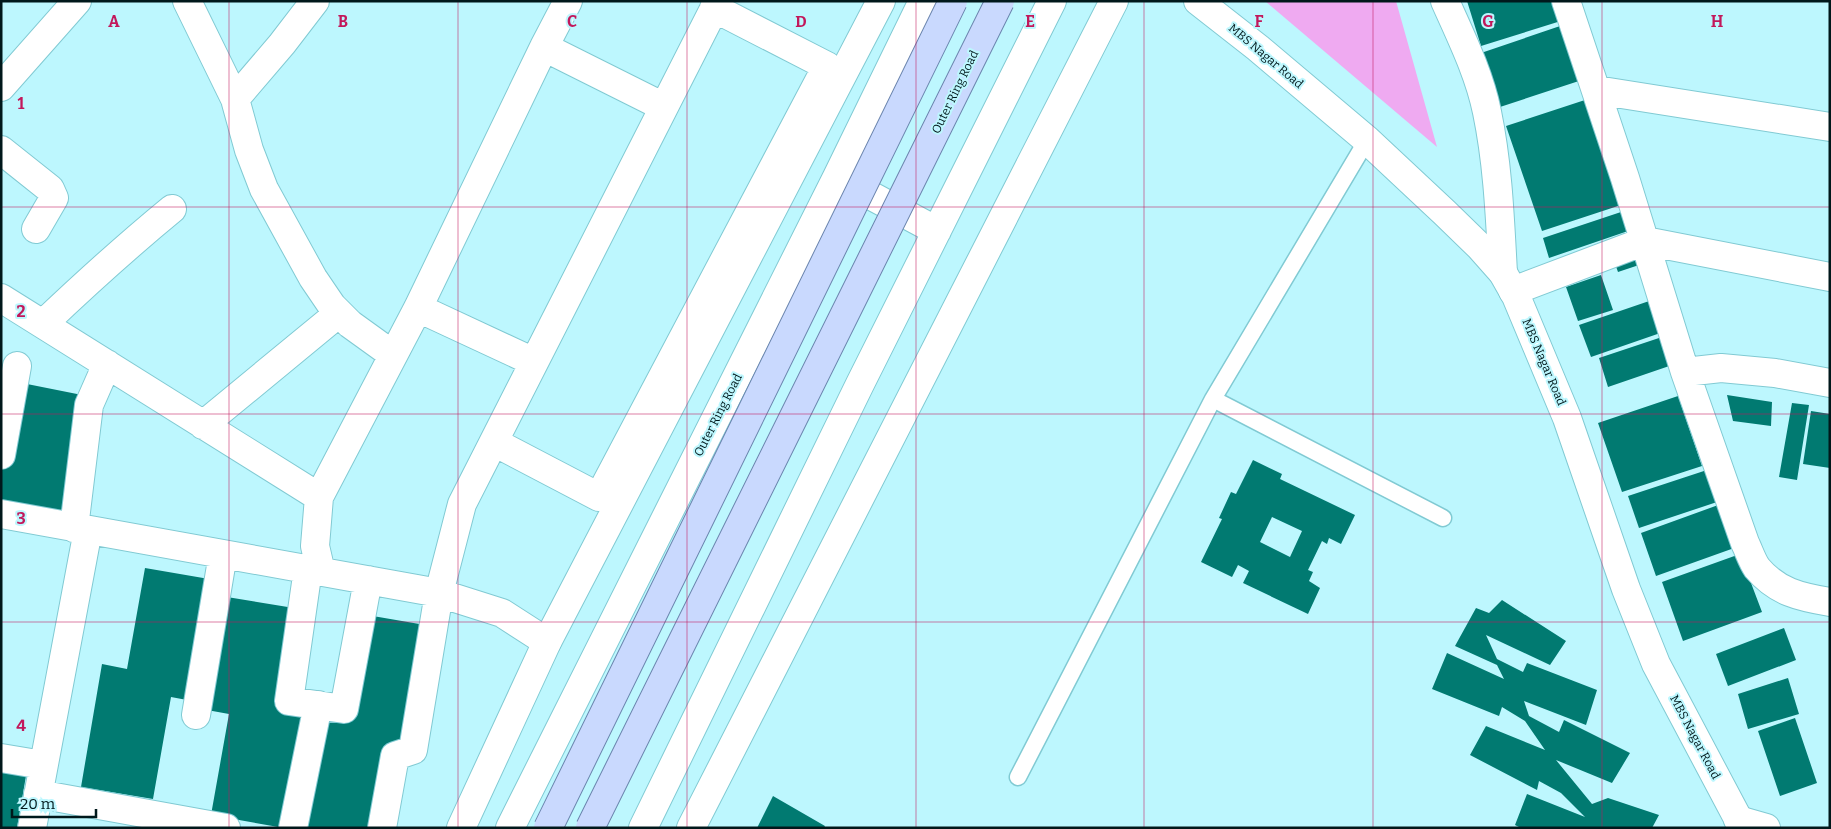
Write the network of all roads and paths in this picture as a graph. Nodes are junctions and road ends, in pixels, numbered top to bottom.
1 (77, 1) edge
2 (186, 1) edge
3 (315, 1) edge
4 (568, 1) edge
5 (881, 1) edge
6 (923, 1) edge
7 (952, 1) edge
8 (1000, 1) edge
9 (1052, 1) edge
10 (1114, 1) edge
11 (1198, 1) edge
12 (1445, 1) edge
13 (1566, 1) edge
14 (716, 5) edge
15 (544, 48) junction
16 (1, 87) edge
17 (1596, 90) junction
18 (235, 99) junction
19 (664, 107) junction
20 (1830, 126) edge
21 (1366, 140) junction
22 (1, 150) edge
23 (837, 177) junction
24 (172, 209) dead end
25 (36, 229) dead end
26 (937, 231) junction
27 (1645, 241) junction
28 (1830, 277) edge
29 (1508, 282) junction
30 (1, 298) edge
31 (418, 308) junction
32 (339, 313) junction
33 (44, 324) junction
34 (393, 355) junction
35 (534, 362) junction
36 (107, 364) junction
37 (17, 366) dead end
38 (1685, 372) junction
39 (1830, 383) edge
40 (1213, 399) junction
41 (203, 425) junction
42 (494, 442) junction
43 (1, 455) edge
44 (319, 497) junction
45 (1, 514) edge
46 (1442, 518) dead end
47 (81, 529) junction
48 (223, 554) junction
49 (314, 570) junction
50 (368, 580) junction
51 (439, 593) junction
52 (1830, 602) edge
53 (547, 642) junction
54 (318, 705) junction
55 (196, 715) dead end
56 (1, 758) edge
57 (43, 765) junction
58 (1018, 777) dead end
59 (38, 794) junction
60 (155, 822) edge
61 (1740, 824) edge
62 (32, 828) edge
63 (226, 828) edge
64 (293, 828) edge
65 (382, 828) edge
66 (462, 828) edge
67 (510, 828) edge
68 (548, 828) edge
69 (590, 828) edge
70 (643, 828) edge
71 (691, 828) edge
72 (1766, 828) edge

1 - 16 street
2 - 18 street
3 - 18 street
4 - 15 street
5 - 53 street
6 - 23 street, Outer Ring Road
7 - 68 main road, bridge
8 - 69 main road, Outer Ring Road, bridge
9 - 26 street
10 - 71 street
11 - 21 street, MBS Nagar Road
12 - 29 street
13 - 17 street
14 - 19 street
14 - 42 street
15 - 19 street
15 - 31 street
17 - 20 street
17 - 27 street
18 - 32 street
19 - 35 street
21 - 29 street, MBS Nagar Road
21 - 40 lane
22 - 25 street
23 - 26 street
23 - 67 street, Outer Ring Road
24 - 33 street
26 - 70 street
27 - 28 street
27 - 29 street
27 - 38 street
29 - 61 street, MBS Nagar Road
30 - 33 street
31 - 34 street
31 - 35 street
32 - 34 street
32 - 41 street
33 - 36 street
34 - 44 street
35 - 42 street
36 - 41 street
36 - 47 street
37 - 43 street
38 - 39 street
38 - 52 street
40 - 46 lane
40 - 58 lane
41 - 44 street
42 - 51 street
44 - 49 street
45 - 47 street
47 - 48 street
47 - 57 street
48 - 49 street
48 - 55 street
49 - 50 street
49 - 54 street
50 - 51 street
50 - 54 street
51 - 53 street
51 - 65 street
53 - 66 street
54 - 64 street
56 - 57 street
57 - 59 street
59 - 60 street
59 - 62 street
60 - 63 street
61 - 72 street

